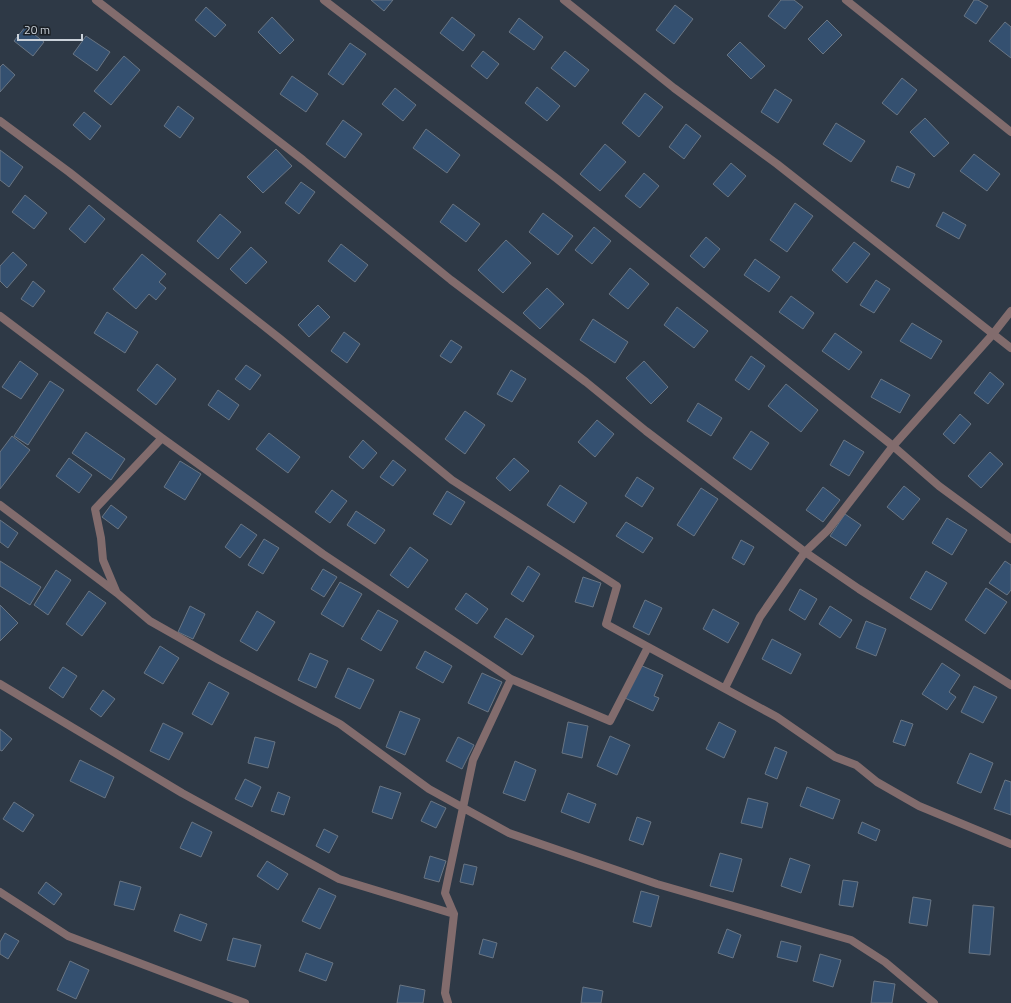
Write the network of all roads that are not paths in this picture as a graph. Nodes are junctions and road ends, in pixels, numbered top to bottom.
1 (96, 0) edge
2 (324, 0) edge
3 (564, 0) edge
4 (846, 0) edge
5 (0, 121) edge
6 (1011, 132) edge
7 (1011, 311) edge
8 (0, 316) edge
9 (993, 334) junction
10 (1011, 348) edge
11 (162, 438) junction
12 (893, 446) junction
13 (0, 505) edge
14 (1011, 539) edge
15 (805, 552) junction
16 (117, 593) junction
17 (648, 647) junction
18 (511, 679) junction
19 (0, 684) edge
20 (1011, 685) edge
21 (725, 688) junction
22 (464, 808) junction
23 (1011, 844) edge
24 (0, 892) edge
25 (454, 914) junction
26 (246, 1003) edge
27 (448, 1003) edge
28 (934, 1003) edge

1 - 15 street
2 - 12 street
3 - 9 street
4 - 6 street
5 - 17 street
7 - 9 street
8 - 11 street
9 - 10 street
9 - 12 street
11 - 16 street
11 - 18 street
12 - 14 street
12 - 15 street
13 - 16 street
15 - 20 street
15 - 21 street
16 - 22 street
17 - 18 street
17 - 21 street
18 - 22 street
19 - 25 street
21 - 23 street
22 - 25 street
22 - 28 street
24 - 26 street
25 - 27 street

